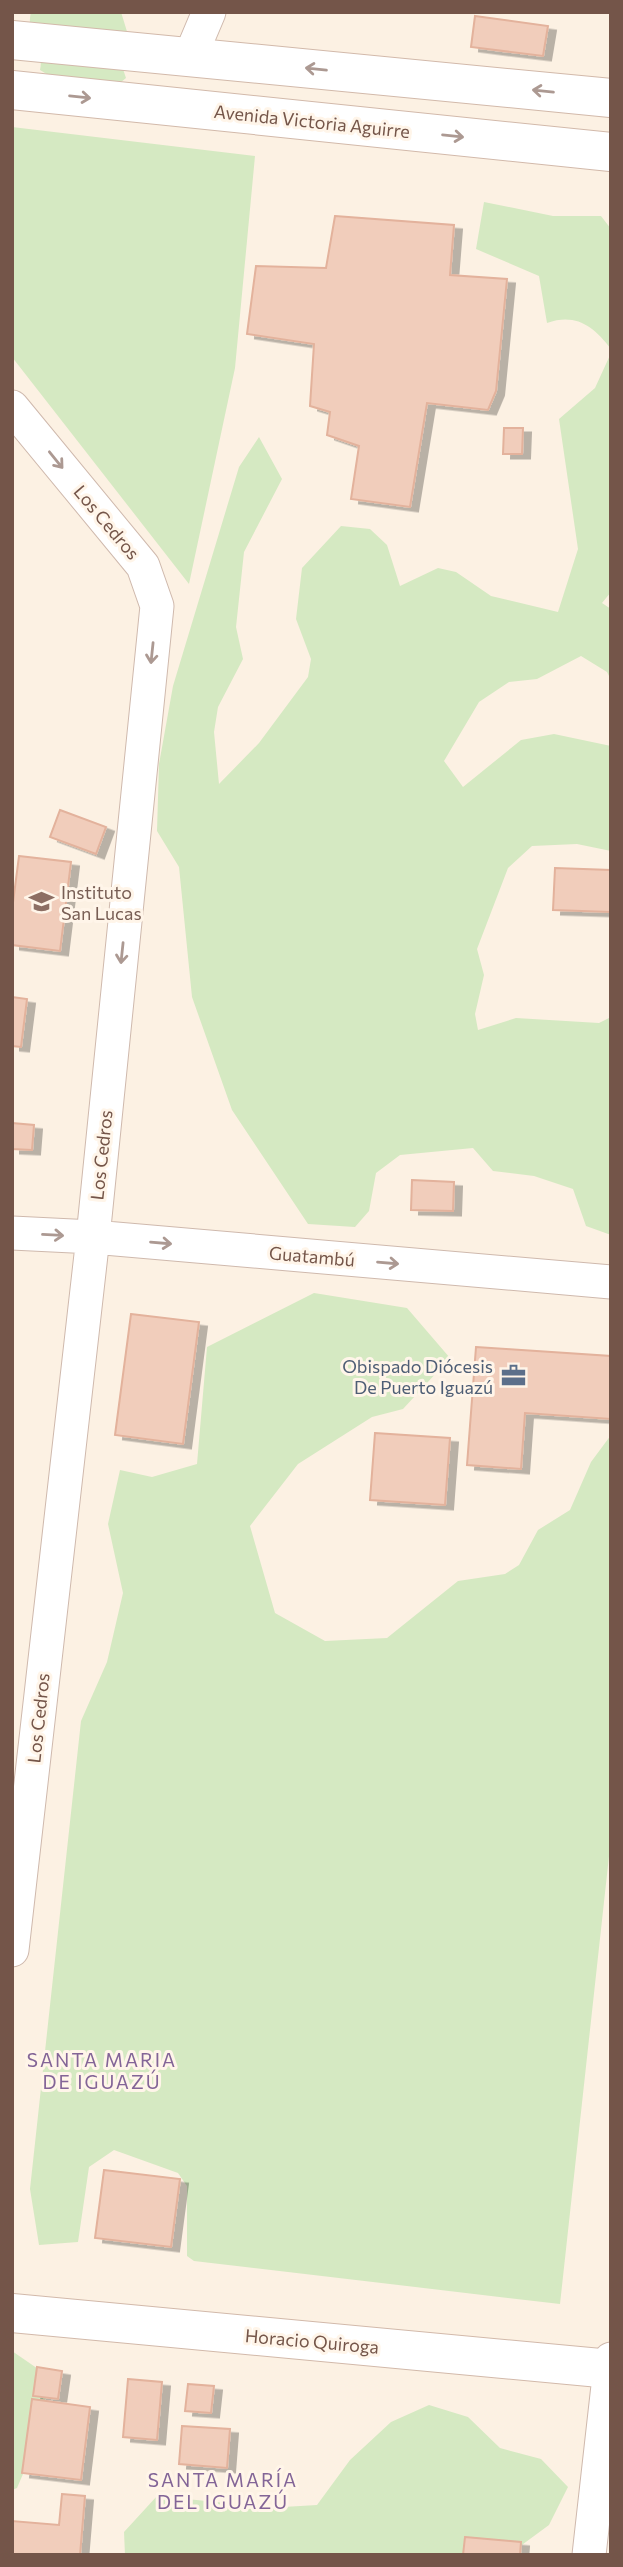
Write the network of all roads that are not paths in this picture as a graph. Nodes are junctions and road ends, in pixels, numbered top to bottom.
1 (209, 12) edge
2 (12, 40) edge
3 (190, 57) junction
4 (12, 90) edge
5 (611, 98) edge
6 (611, 152) edge
7 (12, 407) edge
8 (12, 1234) edge
9 (93, 1237) junction
10 (611, 1282) edge
11 (22, 1770) edge
12 (12, 1950) edge
13 (12, 2313) edge
14 (610, 2366) edge
15 (589, 2555) edge

1 - 3 street
2 - 3 main road
5 -> 3 main road
4 -> 6 main road, Avenida Victoria Aguirre
7 -> 9 street, Los Cedros
8 -> 9 street, Guatambú
9 -> 10 street, Guatambú
9 - 11 street, Los Cedros
11 - 12 street, Los Cedros
13 - 14 main road, Horacio Quiroga
14 - 15 street

